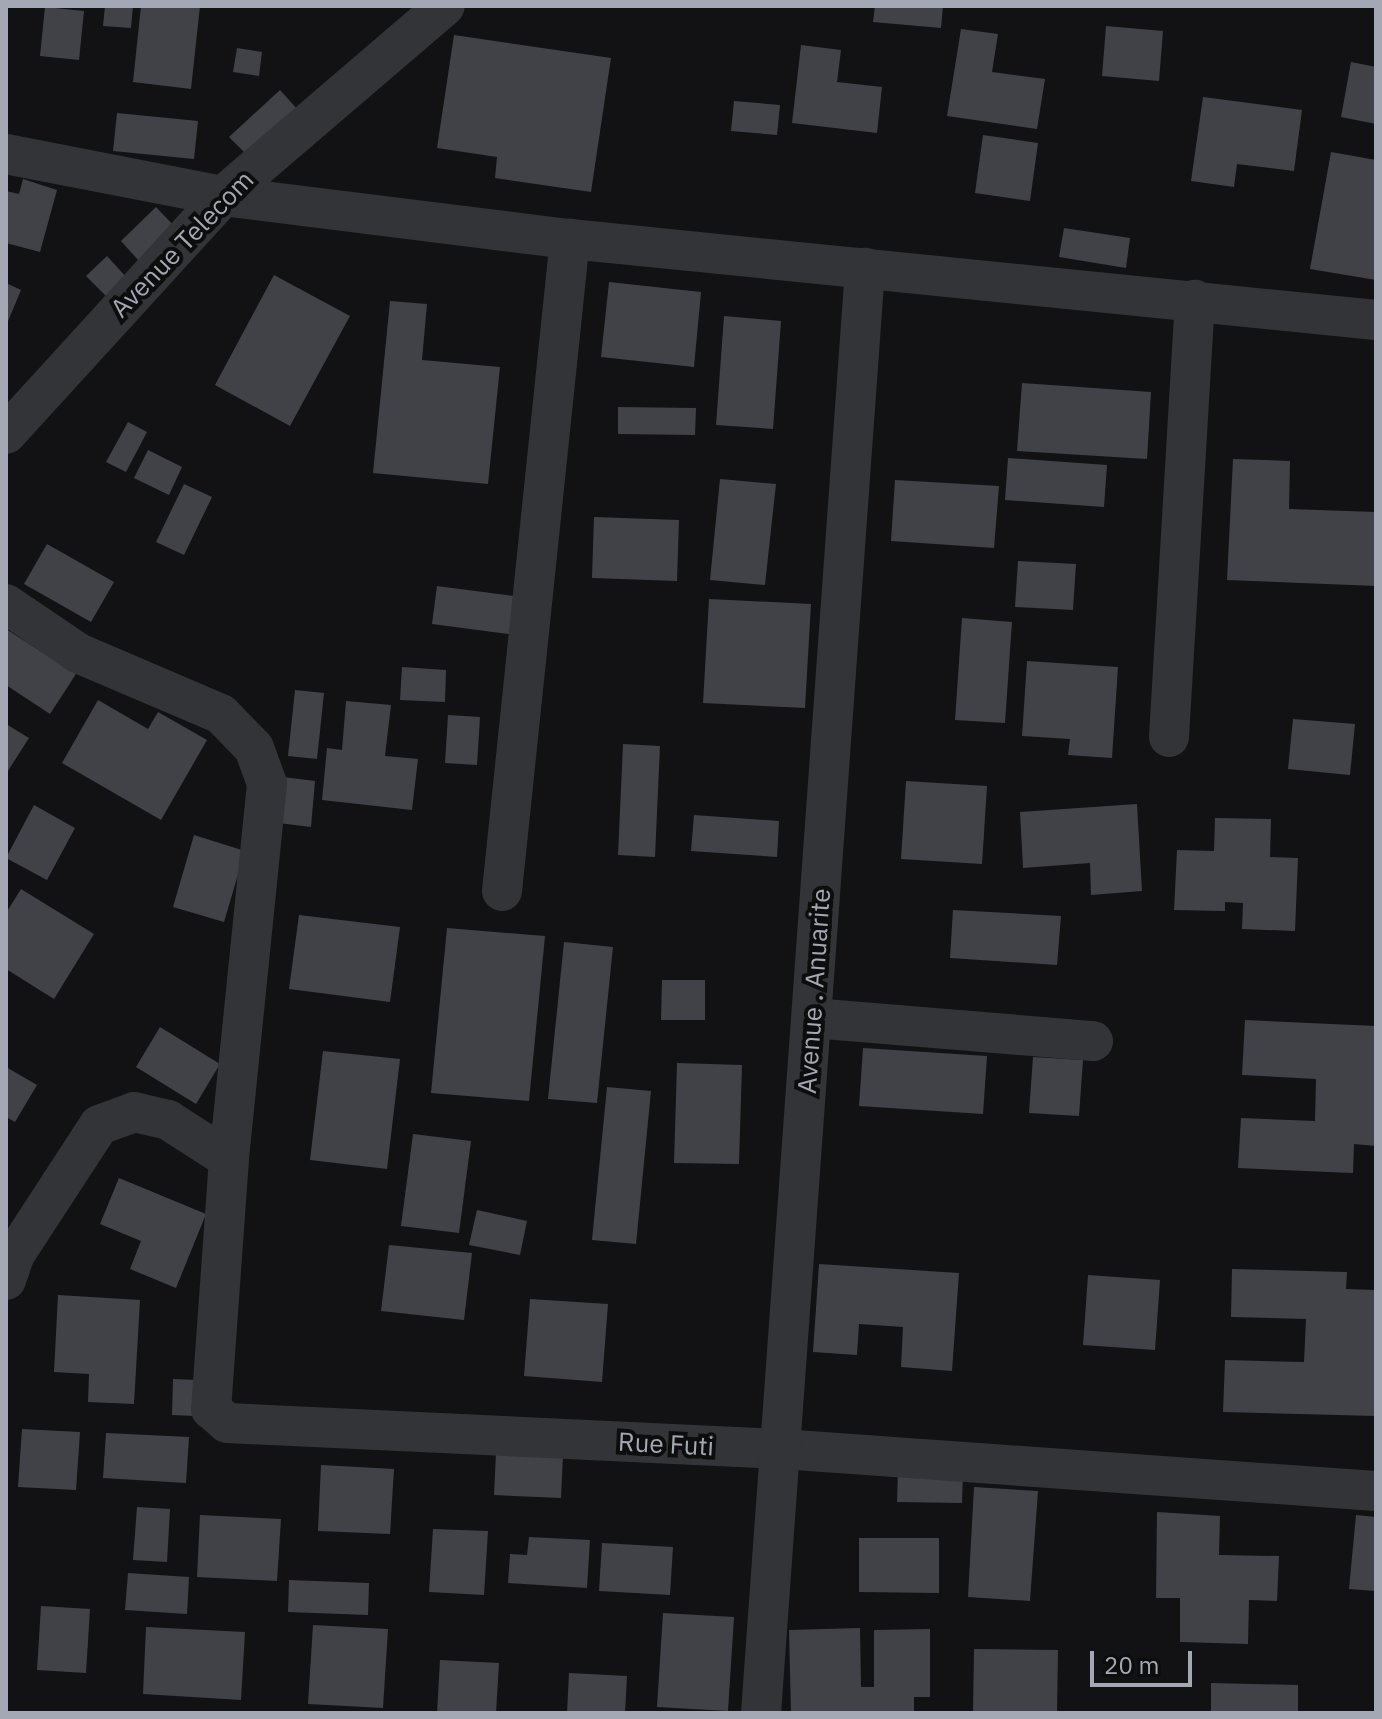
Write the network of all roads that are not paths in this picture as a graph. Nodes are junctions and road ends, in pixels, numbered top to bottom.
1 (445, 6) edge
2 (6, 154) edge
3 (223, 196) junction
4 (570, 239) junction
5 (865, 268) junction
6 (1195, 300) junction
7 (1376, 320) edge
8 (6, 434) edge
9 (6, 604) edge
10 (1169, 737) dead end
11 (502, 891) dead end
12 (812, 1018) junction
13 (1093, 1041) dead end
14 (229, 1159) junction
15 (6, 1280) edge
16 (781, 1449) junction
17 (1376, 1491) edge
18 (761, 1713) edge

1 - 3 street, Avenue Telecom
2 - 3 street
3 - 4 street
3 - 8 street, Avenue Telecom
4 - 5 street
4 - 11 street
5 - 6 street
5 - 12 street, Avenue . Anuarite
6 - 7 street
6 - 10 street
9 - 14 street
12 - 13 street
12 - 16 street, Avenue . Anuarite
14 - 15 street
14 - 16 street, Rue Futi
16 - 17 street, Rue Futi
16 - 18 street, Avenue . Anuarite

